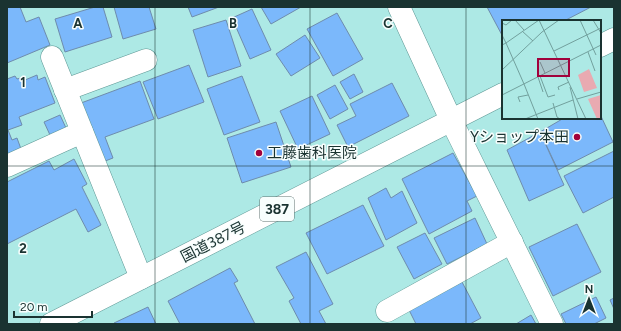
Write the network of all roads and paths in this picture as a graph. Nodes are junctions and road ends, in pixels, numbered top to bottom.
1 (399, 7) edge
2 (614, 38) edge
3 (601, 45) edge
4 (52, 57) dead end
5 (146, 60) dead end
6 (65, 90) junction
7 (502, 95) edge
8 (452, 120) junction
9 (82, 132) junction
10 (7, 166) edge
11 (512, 242) junction
12 (141, 278) junction
13 (387, 311) dead end
14 (51, 324) edge
15 (552, 324) edge

1 - 8 main road
2 - 3 main road
4 - 6 main road
5 - 6 main road
6 - 9 main road
7 - 8 main road, 国道387号 / 387
8 - 11 main road
8 - 12 main road, 国道387号 / 387
9 - 10 main road
9 - 12 main road
11 - 13 main road
11 - 15 main road
12 - 14 main road, 国道387号 / 387

